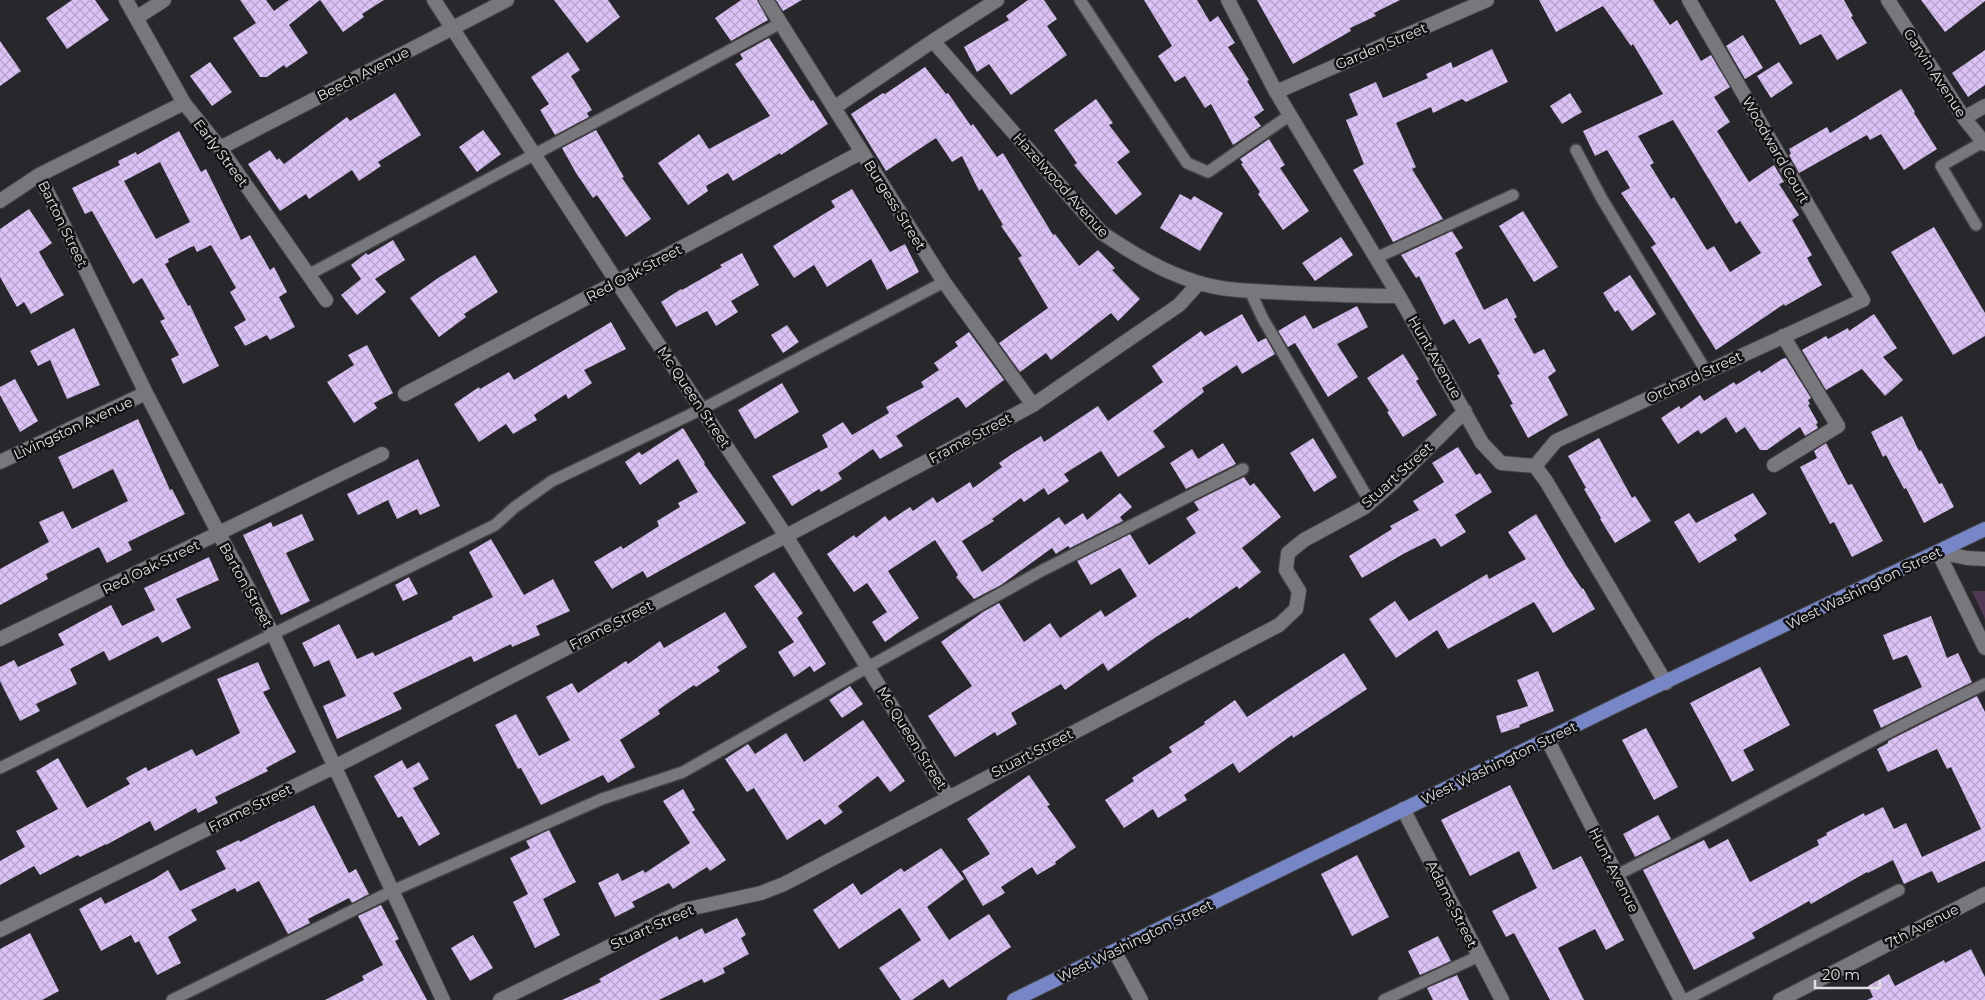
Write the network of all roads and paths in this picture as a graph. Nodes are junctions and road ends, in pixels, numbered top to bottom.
1 (126, 0) edge
2 (164, 0) edge
3 (434, 0) edge
4 (506, 0) edge
5 (766, 0) edge
6 (997, 0) edge
7 (1080, 0) edge
8 (1228, 0) edge
9 (1487, 0) edge
10 (1689, 0) edge
11 (1888, 0) edge
12 (136, 18) junction
13 (781, 23) junction
14 (452, 29) junction
15 (933, 41) junction
16 (1276, 92) junction
17 (184, 104) junction
18 (1985, 106) edge
19 (835, 107) junction
20 (1290, 115) junction
21 (1964, 118) junction
22 (1984, 143) edge
23 (220, 148) junction
24 (1576, 150) dead end
25 (862, 152) junction
26 (534, 154) junction
27 (39, 175) junction
28 (1513, 196) dead end
29 (0, 201) edge
30 (1976, 225) dead end
31 (1376, 258) junction
32 (308, 275) junction
33 (617, 282) junction
34 (944, 282) junction
35 (1199, 283) junction
36 (1250, 291) junction
37 (1399, 296) junction
38 (326, 300) dead end
39 (1863, 300) joint
40 (1783, 336) junction
41 (1706, 372) junction
42 (146, 393) junction
43 (405, 394) dead end
44 (1033, 404) junction
45 (702, 409) junction
46 (1465, 411) junction
47 (382, 454) dead end
48 (0, 462) edge
49 (1774, 465) dead end
50 (1535, 466) junction
51 (1243, 470) dead end
52 (1370, 502) junction
53 (1985, 529) edge
54 (219, 534) junction
55 (786, 536) junction
56 (1938, 552) junction
57 (1985, 559) edge
58 (273, 634) junction
59 (0, 639) edge
60 (1985, 648) edge
61 (868, 667) junction
62 (1666, 683) junction
63 (1985, 684) edge
64 (1547, 739) junction
65 (334, 767) junction
66 (0, 768) edge
67 (948, 797) junction
68 (1403, 809) junction
69 (1617, 875) junction
70 (1899, 890) dead end
71 (392, 891) junction
72 (1985, 894) edge
73 (0, 930) edge
74 (1115, 952) junction
75 (1479, 956) junction
76 (172, 1000) edge
77 (443, 1000) edge
78 (500, 1000) edge
79 (1014, 1000) edge
80 (1141, 1000) edge
81 (1384, 1000) edge
82 (1502, 1000) edge
83 (1681, 1000) edge
84 (1685, 1000) edge
85 (1780, 1000) edge

1 - 12 street, Early Street
2 - 12 street
3 - 14 street, Mc Queen Street
4 - 14 street, Beech Avenue
5 - 13 street, Burgess Street
6 - 15 street
7 - 20 lane
8 - 16 street, Hunt Avenue
9 - 16 street, Garden Street
10 - 39 street, Woodward Court
11 - 21 street, Garvin Avenue
12 - 17 street, Early Street
13 - 19 street, Burgess Street
13 - 26 lane
14 - 23 street, Beech Avenue
14 - 26 street, Mc Queen Street
15 - 19 street
15 - 35 street, Hazelwood Avenue
16 - 20 street, Hunt Avenue
17 - 23 street, Early Street
17 - 27 street
18 - 21 street
19 - 25 street, Burgess Street
20 - 31 street, Hunt Avenue
21 - 22 street, Garvin Avenue
22 - 30 lane
23 - 32 street, Early Street
24 - 41 lane
25 - 33 street, Red Oak Street
25 - 34 street, Burgess Street
26 - 32 lane
26 - 33 street, Mc Queen Street
27 - 29 street
27 - 42 street, Barton Street
28 - 31 lane
31 - 37 street, Hunt Avenue
32 - 38 street, Early Street
33 - 43 street, Red Oak Street
33 - 45 street, Mc Queen Street
34 - 44 street, Burgess Street
34 - 45 lane
35 - 36 street, Hazelwood Avenue
35 - 44 street, Frame Street
36 - 37 street, Hazelwood Avenue
36 - 52 lane
37 - 46 street, Hunt Avenue
39 - 40 street, Orchard Street
40 - 41 street, Orchard Street
40 - 49 street
41 - 50 street, Orchard Street
42 - 48 street, Livingston Avenue
42 - 54 street, Barton Street
44 - 55 street, Frame Street
45 - 55 street, Mc Queen Street
45 - 58 lane
46 - 50 street, Hunt Avenue
46 - 52 street, Stuart Street
47 - 54 street, Red Oak Street
50 - 62 street
51 - 61 lane
52 - 67 street, Stuart Street
53 - 56 main road, West Washington Street
54 - 58 street, Barton Street
54 - 59 street, Red Oak Street
55 - 61 street, Mc Queen Street
55 - 65 street, Frame Street
56 - 57 street
56 - 60 street
56 - 62 main road, West Washington Street
58 - 65 street, Barton Street
58 - 66 lane
61 - 67 street, Mc Queen Street
61 - 71 lane
62 - 64 main road, West Washington Street
63 - 69 lane
64 - 68 main road, West Washington Street
64 - 69 street, Hunt Avenue
65 - 71 street, Barton Street
65 - 73 street, Frame Street
67 - 78 street, Stuart Street
68 - 74 main road, West Washington Street
68 - 75 street, Adams Street
69 - 83 street, Hunt Avenue
70 - 84 lane
71 - 76 lane
71 - 77 street, Barton Street
72 - 85 street, 7th Avenue
74 - 79 main road, West Washington Street
74 - 80 street
75 - 81 lane
75 - 82 street, Adams Street

